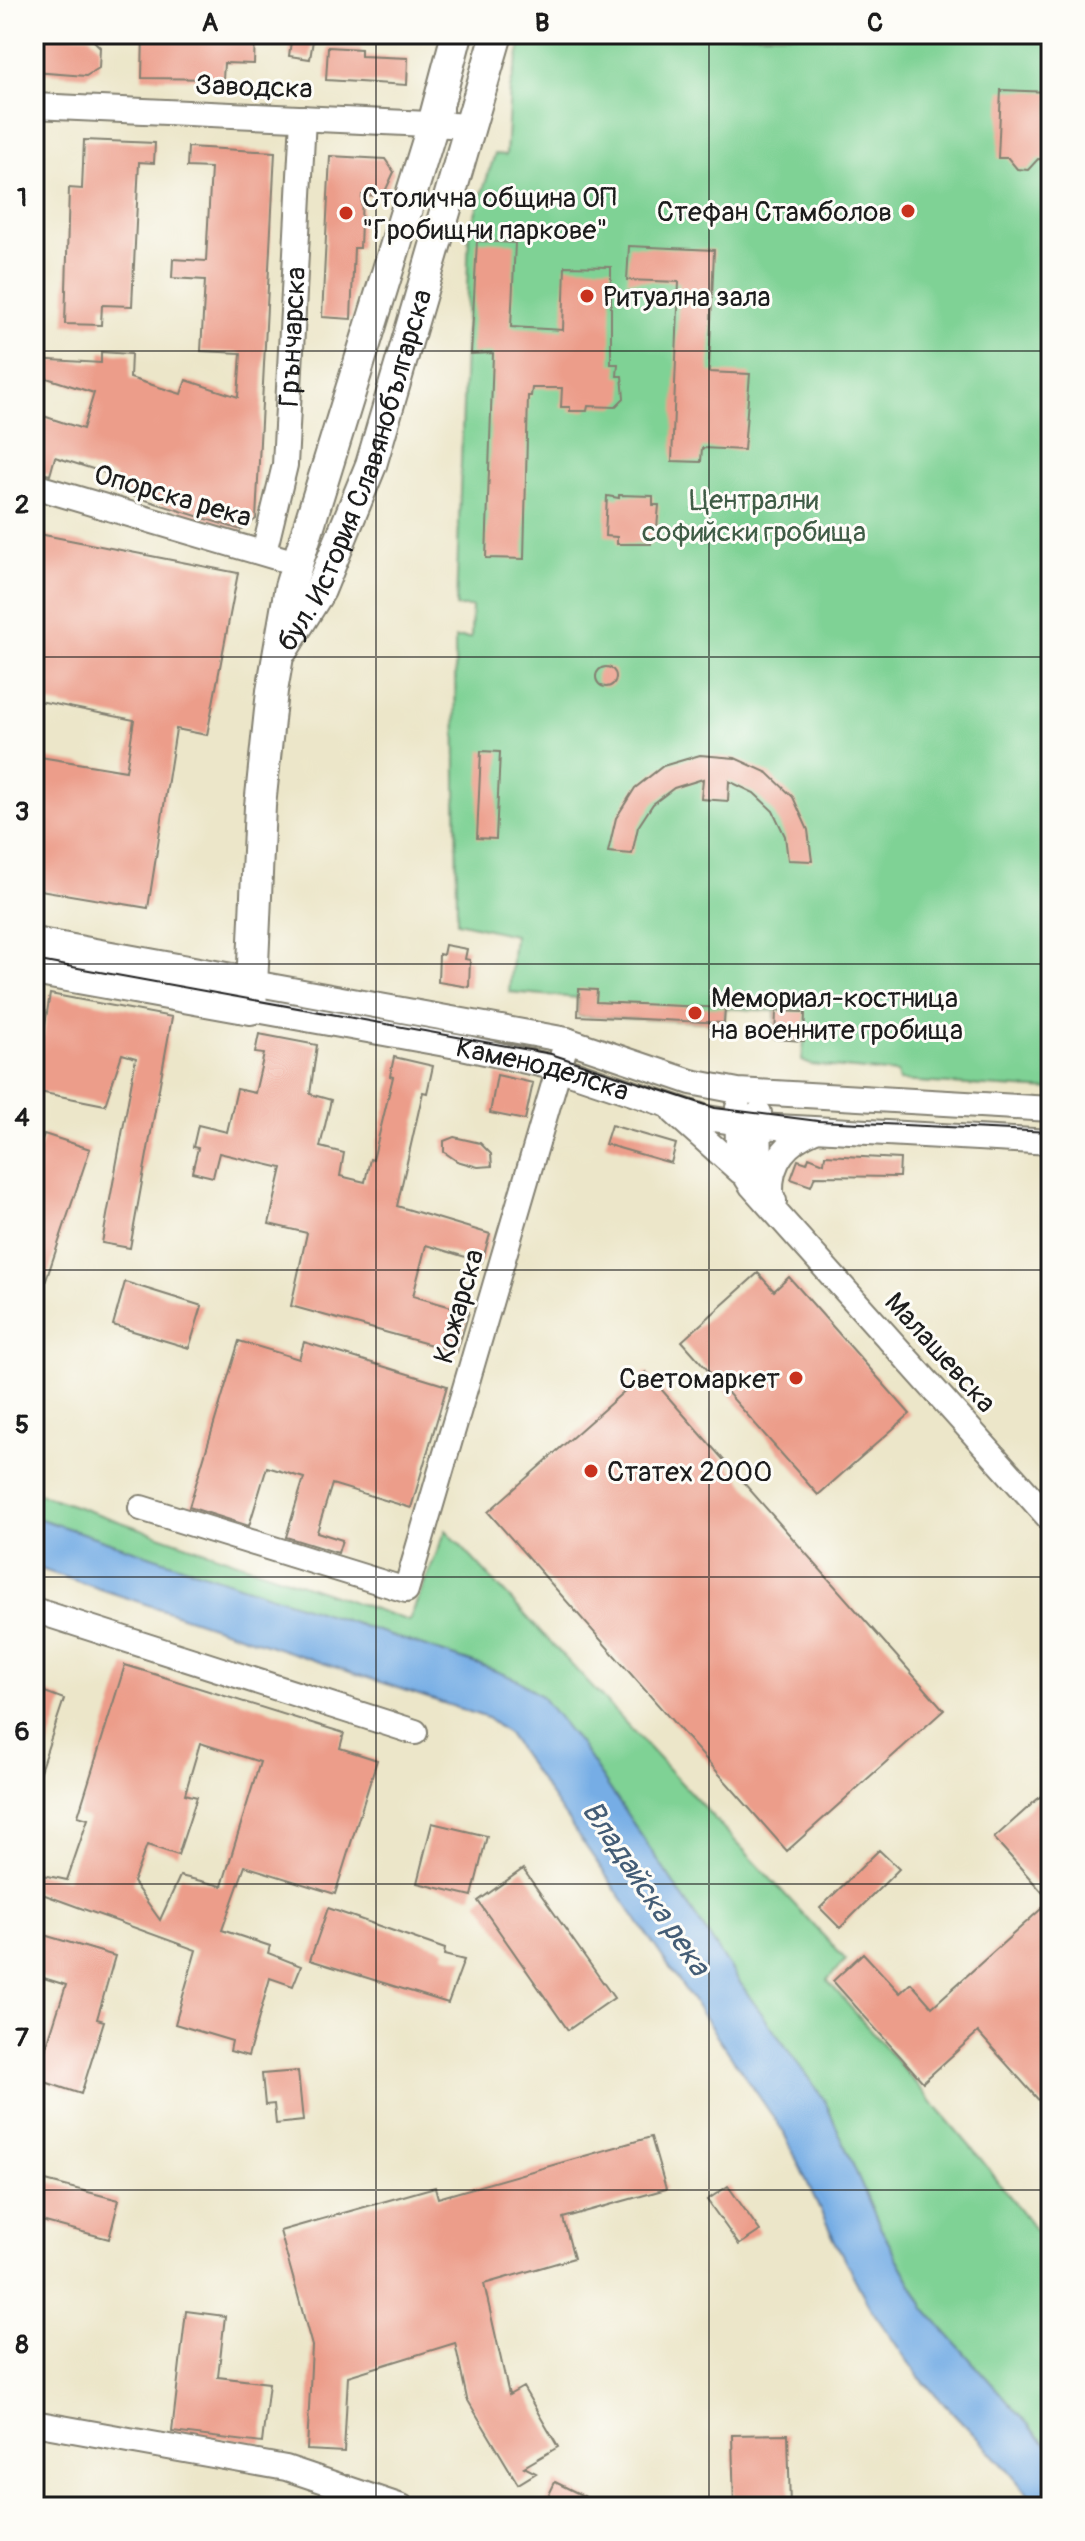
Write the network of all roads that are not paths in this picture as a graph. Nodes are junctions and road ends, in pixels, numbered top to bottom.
1 (445, 34) edge
2 (457, 34) edge
3 (497, 34) edge
4 (444, 82) junction
5 (34, 106) edge
6 (303, 118) junction
7 (433, 124) junction
8 (472, 126) junction
9 (34, 486) edge
10 (264, 552) junction
11 (296, 563) junction
12 (280, 654) junction
13 (34, 943) edge
14 (34, 970) edge
15 (252, 996) junction
16 (567, 1040) junction
17 (558, 1068) junction
18 (749, 1092) junction
19 (666, 1106) junction
20 (1051, 1109) edge
21 (748, 1124) junction
22 (817, 1130) junction
23 (1051, 1142) edge
24 (741, 1172) junction
25 (771, 1195) junction
26 (787, 1224) junction
27 (141, 1508) dead end
28 (1051, 1520) edge
29 (34, 1610) edge
30 (415, 1732) dead end
31 (34, 2423) edge
32 (402, 2507) edge

1 - 4 street, бул. История Славянобългарска
2 - 4 main road, бул. История Славянобългарска
3 - 8 main road, бул. История Славянобългарска
4 - 7 main road, бул. История Славянобългарска
5 - 6 street, Заводска
6 - 7 street, Заводска
6 - 10 street, Грънчарска
7 - 8 street, Заводска
7 - 11 main road, бул. История Славянобългарска
8 - 12 main road, бул. История Славянобългарска
9 - 10 street, Опорска река
10 - 11 street, Опорска река
11 - 12 main road, бул. История Славянобългарска
12 - 15 main road
13 - 15 main road, Каменоделска
14 - 15 main road, Каменоделска
15 - 16 street, Каменоделска
15 - 17 street, Каменоделска
16 - 17 street, Кожарска
16 - 18 street, Каменоделска
17 - 19 street, Каменоделска
17 - 27 street, Кожарска
18 - 20 street, Каменоделска
18 - 21 street, Малашевска
19 - 21 street, Каменоделска
19 - 24 street
21 - 22 street, Каменоделска
21 - 24 street, Малашевска
21 - 25 street, Малашевска
22 - 23 street, Каменоделска
22 - 25 street
24 - 26 street, Малашевска
25 - 26 street, Малашевска
26 - 28 street, Малашевска
29 - 30 street
31 - 32 street

